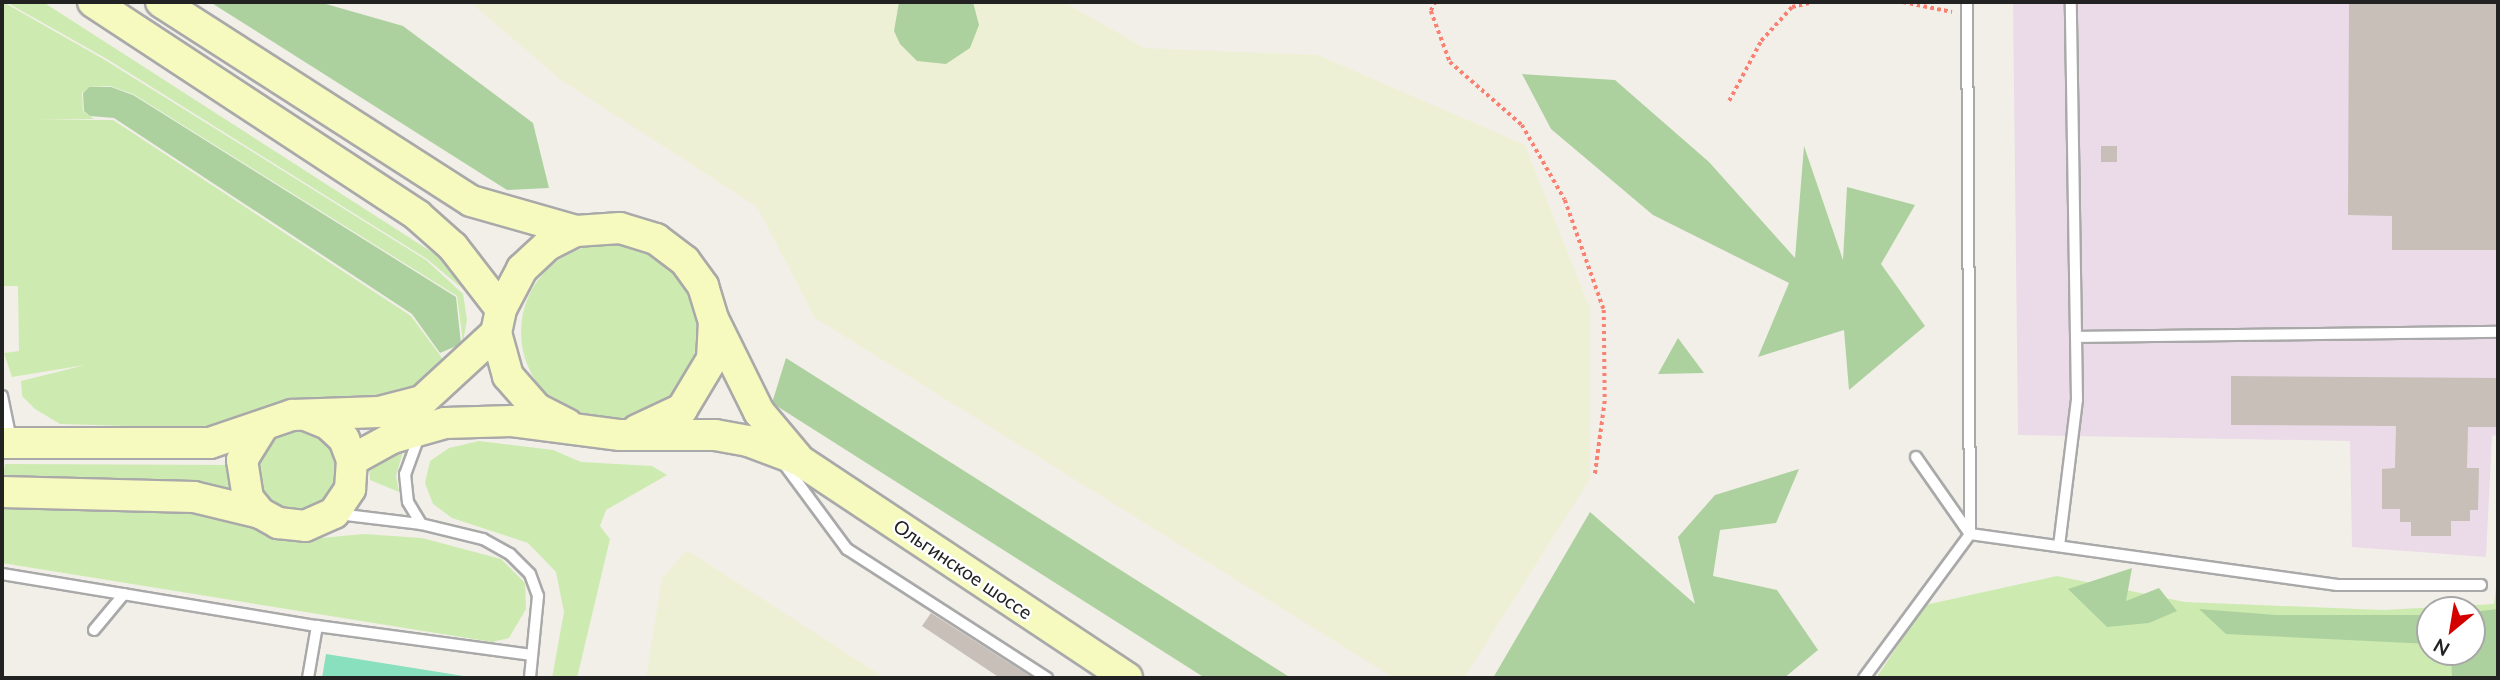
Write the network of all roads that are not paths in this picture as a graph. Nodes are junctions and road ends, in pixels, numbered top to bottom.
1 (93, 2) edge
2 (161, 2) edge
3 (1967, 2) edge
4 (2071, 2) edge
5 (576, 231) junction
6 (498, 321) junction
7 (714, 321) junction
8 (2498, 332) edge
9 (2077, 337) junction
10 (2, 396) edge
11 (308, 416) junction
12 (263, 427) junction
13 (427, 428) junction
14 (583, 431) junction
15 (620, 435) junction
16 (5, 446) edge
17 (786, 455) junction
18 (1916, 457) dead end
19 (352, 460) junction
20 (2, 492) edge
21 (260, 513) junction
22 (334, 513) junction
23 (421, 524) junction
24 (1970, 534) junction
25 (2059, 546) junction
26 (2, 574) edge
27 (2481, 584) dead end
28 (124, 594) junction
29 (317, 626) junction
30 (94, 631) dead end
31 (532, 655) junction
32 (308, 678) edge
33 (530, 678) edge
34 (1046, 678) edge
35 (1127, 678) edge
36 (1864, 678) edge

1 - 6 main road
2 - 5 main road
3 - 24 lane
4 - 9 lane
5 - 6 main road
5 - 7 main road
6 - 11 main road
6 - 14 main road
7 - 15 main road
7 - 17 main road
8 - 9 lane
9 - 25 lane
10 - 16 lane
11 - 12 main road
11 - 19 main road
12 - 16 main road
12 - 21 main road
13 - 14 main road
13 - 19 main road
13 - 23 lane
14 - 15 main road
15 - 17 main road
17 - 34 lane
17 - 35 main road, Ольгинское шоссе
18 - 24 lane
19 - 22 main road
20 - 21 main road
21 - 22 main road
22 - 23 lane
23 - 31 lane
24 - 25 lane
24 - 36 lane
25 - 27 lane
26 - 28 lane
28 - 29 lane
28 - 30 lane
29 - 31 lane
29 - 32 lane
31 - 33 lane

